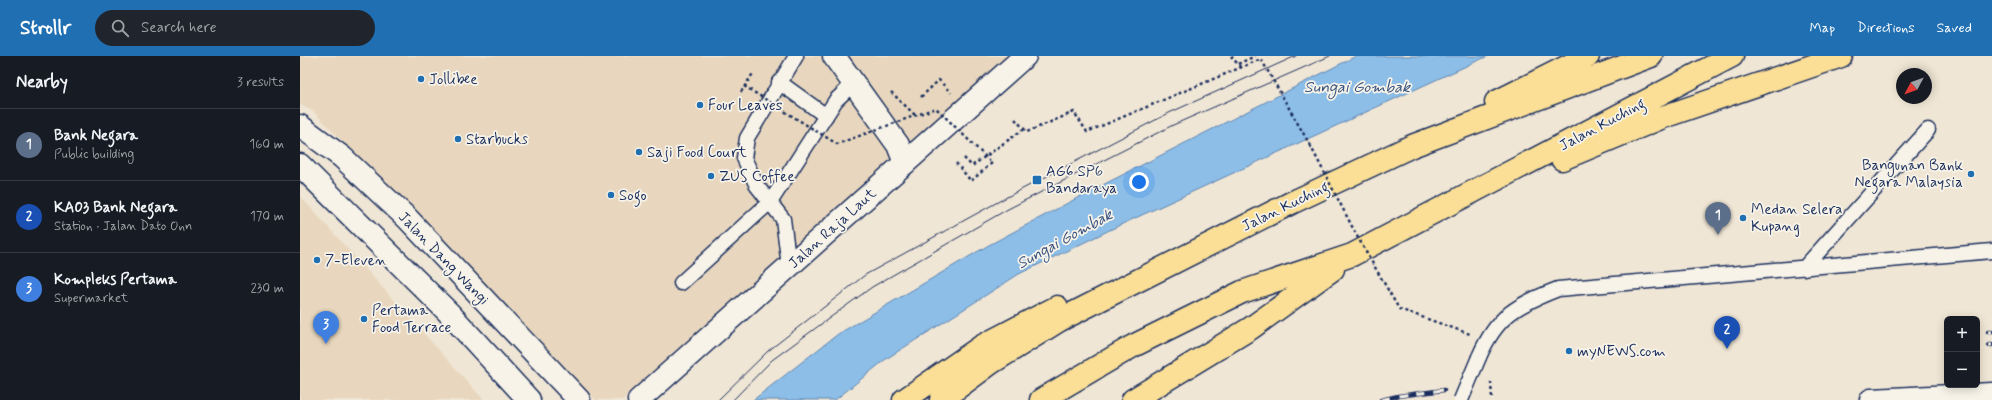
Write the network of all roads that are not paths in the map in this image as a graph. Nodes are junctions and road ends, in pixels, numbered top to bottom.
1 (796, 56) edge
2 (834, 56) edge
3 (1025, 56) edge
4 (1588, 56) edge
5 (1651, 56) edge
6 (1732, 56) edge
7 (1840, 56) edge
8 (779, 82) junction
9 (854, 83) junction
10 (826, 116) junction
11 (300, 126) edge
12 (1928, 130) dead end
13 (1412, 146) junction
14 (905, 163) junction
15 (300, 165) edge
16 (771, 201) junction
17 (1433, 213) junction
18 (1992, 251) edge
19 (1352, 255) junction
20 (789, 266) junction
21 (1804, 268) junction
22 (1155, 270) junction
23 (681, 283) dead end
24 (1992, 394) edge
25 (529, 400) edge
26 (579, 400) edge
27 (639, 400) edge
28 (904, 400) edge
29 (941, 400) edge
30 (1041, 400) edge
31 (1133, 400) edge
32 (1461, 400) edge
33 (1871, 400) edge

1 - 8 lane
2 - 9 street
3 - 14 street, Jalan Raja Laut
4 - 13 highway
5 - 13 highway, Jalan Kuching
6 - 17 highway, Jalan Kuching
7 - 17 highway
8 - 10 lane
8 - 16 lane
9 - 10 lane
9 - 14 street
10 - 16 lane
11 - 26 street, Jalan Dang Wangi
12 - 21 lane
13 - 22 highway, Jalan Kuching
14 - 20 street, Jalan Raja Laut
15 - 25 street
16 - 20 lane
16 - 23 lane
17 - 19 highway, Jalan Kuching
18 - 21 lane
19 - 30 highway, Jalan Kuching
19 - 31 highway
20 - 27 street, Jalan Raja Laut
21 - 32 lane, bridge
22 - 28 highway
22 - 29 highway, Jalan Kuching
24 - 33 street

